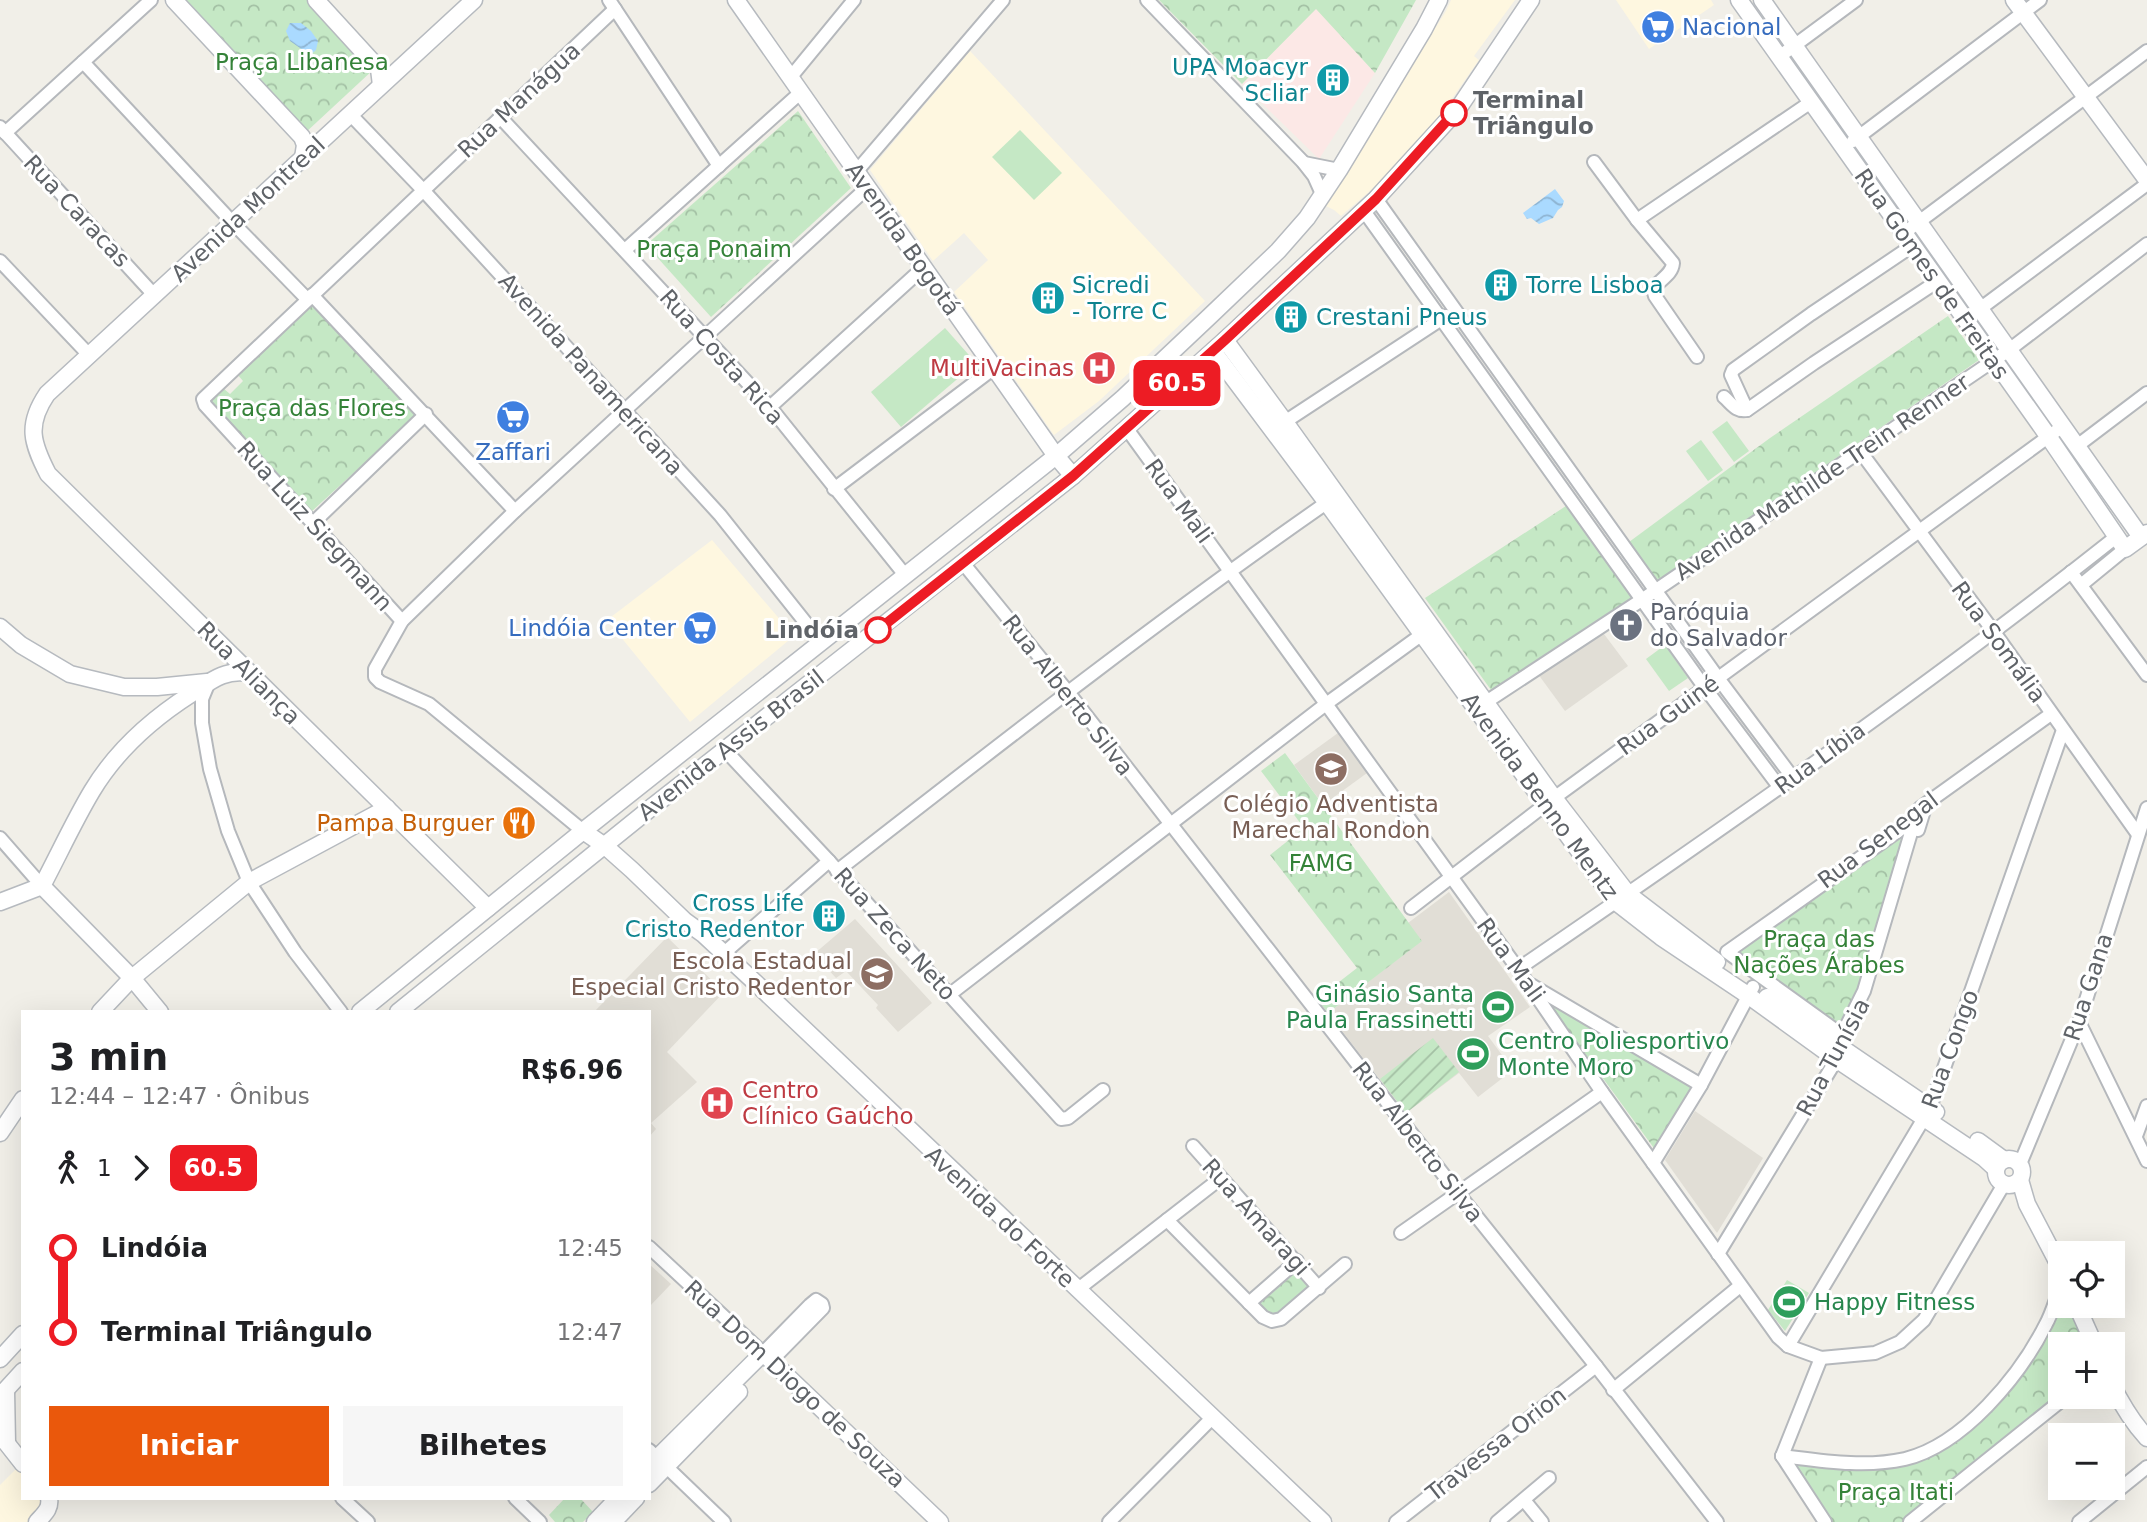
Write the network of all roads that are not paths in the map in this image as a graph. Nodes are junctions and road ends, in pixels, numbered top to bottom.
1 (152, 0) edge
2 (174, 0) edge
3 (316, 0) edge
4 (736, 0) edge
5 (854, 0) edge
6 (1003, 0) edge
7 (1147, 0) edge
8 (1439, 0) edge
9 (1531, 0) edge
10 (1739, 0) edge
11 (1762, 0) edge
12 (1856, 0) edge
13 (2040, 0) edge
14 (468, 2) edge
15 (612, 5) edge
16 (2019, 6) edge
17 (1795, 46) junction
18 (2147, 51) edge
19 (1779, 57) junction
20 (83, 62) junction
21 (790, 78) junction
22 (382, 85) junction
23 (800, 93) junction
24 (2086, 96) junction
25 (1811, 102) junction
26 (350, 114) junction
27 (500, 117) junction
28 (3, 130) edge
29 (302, 137) junction
30 (1859, 137) junction
31 (324, 139) junction
32 (1844, 149) junction
33 (303, 158) junction
34 (1303, 162) junction
35 (1594, 162) dead end
36 (719, 166) junction
37 (1339, 170) junction
38 (856, 172) junction
39 (2147, 182) edge
40 (867, 188) junction
41 (423, 190) junction
42 (1323, 196) junction
43 (1376, 199) junction
44 (1364, 211) junction
45 (1637, 220) junction
46 (1919, 222) junction
47 (233, 223) junction
48 (1908, 240) junction
49 (2147, 244) edge
50 (625, 250) junction
51 (1416, 254) junction
52 (0, 261) edge
53 (1403, 264) junction
54 (923, 268) junction
55 (1938, 281) junction
56 (155, 296) junction
57 (309, 297) junction
58 (1979, 309) junction
59 (1455, 310) junction
60 (1442, 319) junction
61 (1965, 320) junction
62 (704, 337) junction
63 (1219, 346) junction
64 (2009, 350) junction
65 (90, 356) junction
66 (1697, 357) dead end
67 (1993, 360) junction
68 (993, 368) junction
69 (2147, 393) edge
70 (1724, 397) dead end
71 (203, 399) joint
72 (770, 407) junction
73 (624, 410) junction
74 (1747, 410) junction
75 (426, 414) junction
76 (33, 425) joint
77 (1279, 426) junction
78 (2063, 426) junction
79 (1127, 429) junction
80 (2048, 436) junction
81 (2077, 446) junction
82 (1555, 449) junction
83 (1860, 451) junction
84 (1056, 456) junction
85 (1541, 458) junction
86 (1073, 476) junction
87 (834, 489) junction
88 (1332, 499) junction
89 (515, 511) junction
90 (313, 523) junction
91 (1919, 531) junction
92 (2144, 535) edge
93 (2120, 543) junction
94 (963, 563) junction
95 (1230, 571) junction
96 (2071, 572) junction
97 (905, 575) junction
98 (2081, 585) junction
99 (1656, 590) junction
100 (1643, 599) junction
101 (402, 621) junction
102 (0, 626) edge
103 (1427, 631) junction
104 (1994, 632) junction
105 (821, 642) junction
106 (229, 654) junction
107 (249, 673) junction
108 (2147, 675) edge
109 (216, 678) junction
110 (1718, 678) junction
111 (157, 687) junction
112 (1705, 688) junction
113 (1068, 692) junction
114 (1326, 704) junction
115 (1481, 706) junction
116 (166, 710) junction
117 (2051, 714) junction
118 (2063, 730) junction
119 (725, 750) junction
120 (1793, 778) junction
121 (1780, 788) junction
122 (1549, 802) junction
123 (1926, 804) junction
124 (387, 808) junction
125 (2147, 808) edge
126 (1169, 825) junction
127 (583, 831) junction
128 (2137, 833) junction
129 (0, 838) edge
130 (605, 846) junction
131 (833, 866) junction
132 (1451, 878) junction
133 (249, 882) junction
134 (42, 886) junction
135 (1622, 898) junction
136 (0, 902) edge
137 (488, 908) junction
138 (1411, 908) dead end
139 (723, 954) junction
140 (1717, 961) junction
141 (1518, 969) junction
142 (132, 978) junction
143 (1528, 983) junction
144 (1751, 992) junction
145 (950, 995) junction
146 (102, 1010) edge
147 (158, 1010) edge
148 (339, 1010) edge
149 (362, 1010) edge
150 (400, 1010) edge
151 (2079, 1022) junction
152 (1840, 1054) junction
153 (1701, 1085) junction
154 (1103, 1090) dead end
155 (1602, 1092) junction
156 (21, 1102) edge
157 (2147, 1106) edge
158 (1928, 1113) junction
159 (0, 1133) edge
160 (2136, 1136) junction
161 (1193, 1146) dead end
162 (2147, 1161) edge
163 (1653, 1163) junction
164 (2009, 1174) junction
165 (1222, 1178) junction
166 (1457, 1192) junction
167 (1167, 1220) junction
168 (1401, 1233) dead end
169 (2048, 1244) edge
170 (651, 1249) edge
171 (1718, 1254) junction
172 (1297, 1261) junction
173 (1345, 1265) dead end
174 (1740, 1286) junction
175 (1318, 1287) junction
176 (1077, 1290) junction
177 (1249, 1303) junction
178 (2049, 1318) edge
179 (21, 1336) edge
180 (1788, 1346) junction
181 (767, 1357) junction
182 (1821, 1358) junction
183 (0, 1359) edge
184 (1597, 1366) junction
185 (21, 1373) edge
186 (1614, 1390) junction
187 (3, 1393) edge
188 (2051, 1409) edge
189 (2125, 1409) edge
190 (1212, 1418) junction
191 (2147, 1438) edge
192 (3, 1439) edge
193 (1782, 1456) junction
194 (656, 1460) edge
195 (21, 1462) edge
196 (2147, 1467) edge
197 (651, 1477) edge
198 (1549, 1478) dead end
199 (49, 1500) edge
200 (344, 1500) edge
201 (517, 1500) edge
202 (616, 1500) edge
203 (634, 1500) edge
204 (1524, 1500) junction
205 (2083, 1521) edge
206 (37, 1522) edge
207 (368, 1522) edge
208 (540, 1522) edge
209 (595, 1522) edge
210 (613, 1522) edge
211 (724, 1522) edge
212 (940, 1522) edge
213 (1109, 1522) edge
214 (1323, 1522) edge
215 (1396, 1522) edge
216 (1497, 1522) edge
217 (1542, 1522) edge
218 (1717, 1522) edge
219 (1825, 1522) edge
220 (1910, 1522) edge

1 - 20 street
2 - 29 street
3 - 22 street
4 - 21 street, Avenida Bogotá
5 - 21 street
6 - 38 street
7 - 34 street
8 - 37 street, Avenida Assis Brasil
9 - 43 street, Avenida Assis Brasil
10 - 19 street, Rua Gomes de Freitas
11 - 17 street, Rua Gomes de Freitas
12 - 17 street
13 - 16 street
14 - 22 street, Avenida Montreal
15 - 27 street, Rua Manágua
15 - 36 street
16 - 24 street
16 - 30 street
17 - 19 street
17 - 30 street, Rua Gomes de Freitas
18 - 24 street
19 - 25 street, Rua Gomes de Freitas
20 - 28 street
20 - 47 street
21 - 23 street, Avenida Bogotá
22 - 26 street, Avenida Montreal
23 - 36 street
23 - 38 street, Avenida Bogotá
24 - 39 street
24 - 46 street
25 - 32 street, Rua Gomes de Freitas
25 - 45 street
26 - 31 street, Avenida Montreal
26 - 41 street, Avenida Panamericana
27 - 41 street, Rua Manágua
27 - 50 street, Rua Costa Rica
28 - 56 street, Rua Caracas
29 - 31 street
29 - 33 street
30 - 32 street
30 - 46 street, Rua Gomes de Freitas
31 - 33 street, Avenida Montreal
32 - 48 street, Rua Gomes de Freitas
33 - 47 street, Avenida Montreal
34 - 37 street
34 - 42 street
35 - 45 street
36 - 50 street
37 - 42 street, Avenida Assis Brasil
38 - 40 street, Avenida Bogotá
39 - 58 street
40 - 54 street, Avenida Bogotá
40 - 62 street
41 - 57 street, Rua Manágua
41 - 73 street, Avenida Panamericana
42 - 84 street, Avenida Assis Brasil
43 - 44 street, Avenida Assis Brasil
43 - 51 street
44 - 53 street
44 - 63 street, Avenida Assis Brasil
45 - 66 street
46 - 48 street
46 - 58 street, Rua Gomes de Freitas
47 - 56 street, Avenida Montreal
47 - 57 street
48 - 55 street, Rua Gomes de Freitas
48 - 74 street
49 - 64 street, Avenida Mathilde Trein Renner
50 - 62 street, Rua Costa Rica
51 - 53 street
51 - 59 street
52 - 65 street
53 - 60 street
54 - 68 street, Avenida Bogotá
54 - 72 street
55 - 61 street, Rua Gomes de Freitas
55 - 74 street
56 - 65 street, Avenida Montreal
57 - 71 street, Rua Manágua
57 - 75 street
58 - 61 street
58 - 64 street, Rua Gomes de Freitas
59 - 60 street
59 - 82 street
60 - 77 street
60 - 85 street
61 - 67 street, Rua Gomes de Freitas
62 - 72 street, Rua Costa Rica
62 - 73 street
63 - 77 street, Avenida Benno Mentz
63 - 79 street, Avenida Assis Brasil
64 - 67 street, Avenida Mathilde Trein Renner
64 - 78 street, Rua Gomes de Freitas
65 - 76 street, Avenida Montreal
67 - 80 street, Rua Gomes de Freitas
67 - 83 street, Avenida Mathilde Trein Renner
68 - 84 street, Avenida Bogotá
68 - 87 street
69 - 81 street
70 - 74 street
71 - 90 street, Rua Luiz Siegmann
72 - 87 street, Rua Costa Rica
73 - 89 street
73 - 105 street, Avenida Panamericana
75 - 89 street
75 - 90 street
76 - 106 street, Rua Aliança
77 - 88 street, Avenida Benno Mentz
78 - 80 street, Rua Guiné
78 - 81 street, Rua Gomes de Freitas
79 - 86 street, Avenida Assis Brasil
79 - 95 street, Rua Mali
80 - 91 street, Rua Guiné
80 - 93 street, Rua Gomes de Freitas
81 - 92 street, Rua Gomes de Freitas
82 - 85 street
82 - 99 street
83 - 91 street, Rua Somália
83 - 99 street, Avenida Mathilde Trein Renner
84 - 86 street, Avenida Bogotá
84 - 97 street, Avenida Assis Brasil
85 - 100 street
86 - 94 street, Avenida Assis Brasil
87 - 97 street, Rua Costa Rica
88 - 95 street
88 - 103 street, Avenida Benno Mentz
89 - 101 street
90 - 101 street, Rua Luiz Siegmann
91 - 104 street, Rua Somália
91 - 110 street, Rua Guiné
92 - 93 street
93 - 96 street, Rua Líbia
93 - 98 street
94 - 113 street, Rua Alberto Silva
94 - 119 street, Avenida Assis Brasil
95 - 113 street
95 - 114 street, Rua Mali
96 - 98 street
96 - 104 street, Rua Líbia
97 - 105 street, Avenida Assis Brasil
98 - 108 street
99 - 100 street, Avenida Mathilde Trein Renner
99 - 110 street
100 - 112 street
100 - 115 street, Avenida Mathilde Trein Renner
101 - 127 street
102 - 111 street
103 - 114 street
103 - 115 street, Avenida Benno Mentz
104 - 117 street, Rua Somália
104 - 120 street, Rua Líbia
105 - 127 street, Avenida Assis Brasil
106 - 107 street, Rua Aliança
106 - 109 street
107 - 109 street
107 - 124 street, Rua Aliança
109 - 111 street
109 - 116 street
109 - 133 street
110 - 112 street, Rua Guiné
110 - 120 street
111 - 116 street
112 - 121 street
112 - 122 street, Rua Guiné
113 - 126 street, Rua Alberto Silva
113 - 131 street
114 - 126 street
114 - 132 street, Rua Mali
115 - 122 street, Avenida Benno Mentz
116 - 134 street
117 - 118 street, Rua Somália
117 - 123 street, Rua Senegal
118 - 128 street, Rua Somália
118 - 158 street, Rua Congo
119 - 130 street, Avenida Assis Brasil
119 - 131 street, Rua Zeca Neto
120 - 121 street, Rua Líbia
121 - 135 street, Rua Líbia
122 - 132 street, Rua Guiné
122 - 135 street, Avenida Benno Mentz
123 - 140 street, Rua Senegal
123 - 152 street, Rua Tunísia
124 - 133 street
124 - 137 street, Rua Aliança
125 - 128 street, Rua Gana
126 - 145 street
126 - 166 street, Rua Alberto Silva
127 - 130 street, Avenida do Forte
127 - 137 street, Avenida Assis Brasil
128 - 151 street, Rua Gana
129 - 134 street
130 - 139 street, Avenida do Forte
130 - 150 street, Avenida Assis Brasil
131 - 139 street
131 - 145 street, Rua Zeca Neto
132 - 138 street, Rua Guiné
132 - 141 street, Rua Mali
133 - 142 street
133 - 148 street
134 - 136 street
134 - 142 street
135 - 140 street, Avenida Benno Mentz
135 - 141 street, Rua Líbia
137 - 149 street, Avenida Assis Brasil
139 - 176 street, Avenida do Forte
140 - 140 street
140 - 144 street, Avenida Benno Mentz
141 - 143 street, Rua Mali
142 - 146 street
142 - 147 street
143 - 153 street
143 - 155 street, Rua Mali
144 - 152 street, Avenida Benno Mentz
144 - 153 street
145 - 154 street, Rua Zeca Neto
151 - 160 street
151 - 164 street, Rua Gana
152 - 158 street, Avenida Benno Mentz
152 - 171 street, Rua Tunísia
153 - 163 street
155 - 163 street, Rua Mali
155 - 166 street
156 - 159 street
157 - 160 street
158 - 164 street, Avenida Benno Mentz
158 - 180 street, Rua Congo
160 - 162 street
161 - 165 street, Rua Amaragi
163 - 171 street, Rua Mali
164 - 169 street
164 - 182 street, Rua Mali
165 - 167 street
165 - 172 street, Rua Amaragi
166 - 168 street
166 - 184 street, Rua Alberto Silva
167 - 176 street
167 - 177 street
170 - 181 street, Rua Dom Diogo de Souza
171 - 174 street, Rua Mali
172 - 175 street, Rua Amaragi
172 - 177 street
173 - 175 street
174 - 180 street, Rua Mali
174 - 186 street
175 - 177 street
176 - 190 street, Avenida do Forte
178 - 193 street
179 - 183 street
180 - 182 street, Rua Mali
181 - 181 street
181 - 194 street
181 - 212 street, Rua Dom Diogo de Souza
182 - 193 street
184 - 186 street, Rua Alberto Silva
184 - 215 street, Travessa Orion
185 - 187 street
186 - 218 street, Rua Alberto Silva
187 - 192 street
188 - 220 street
189 - 191 street
190 - 213 street
190 - 214 street, Avenida do Forte
192 - 195 street
193 - 219 street
194 - 197 street
194 - 211 street
196 - 205 street
198 - 204 street
199 - 206 street
200 - 207 street
201 - 208 street
202 - 209 street
203 - 210 street
204 - 216 street
204 - 217 street

